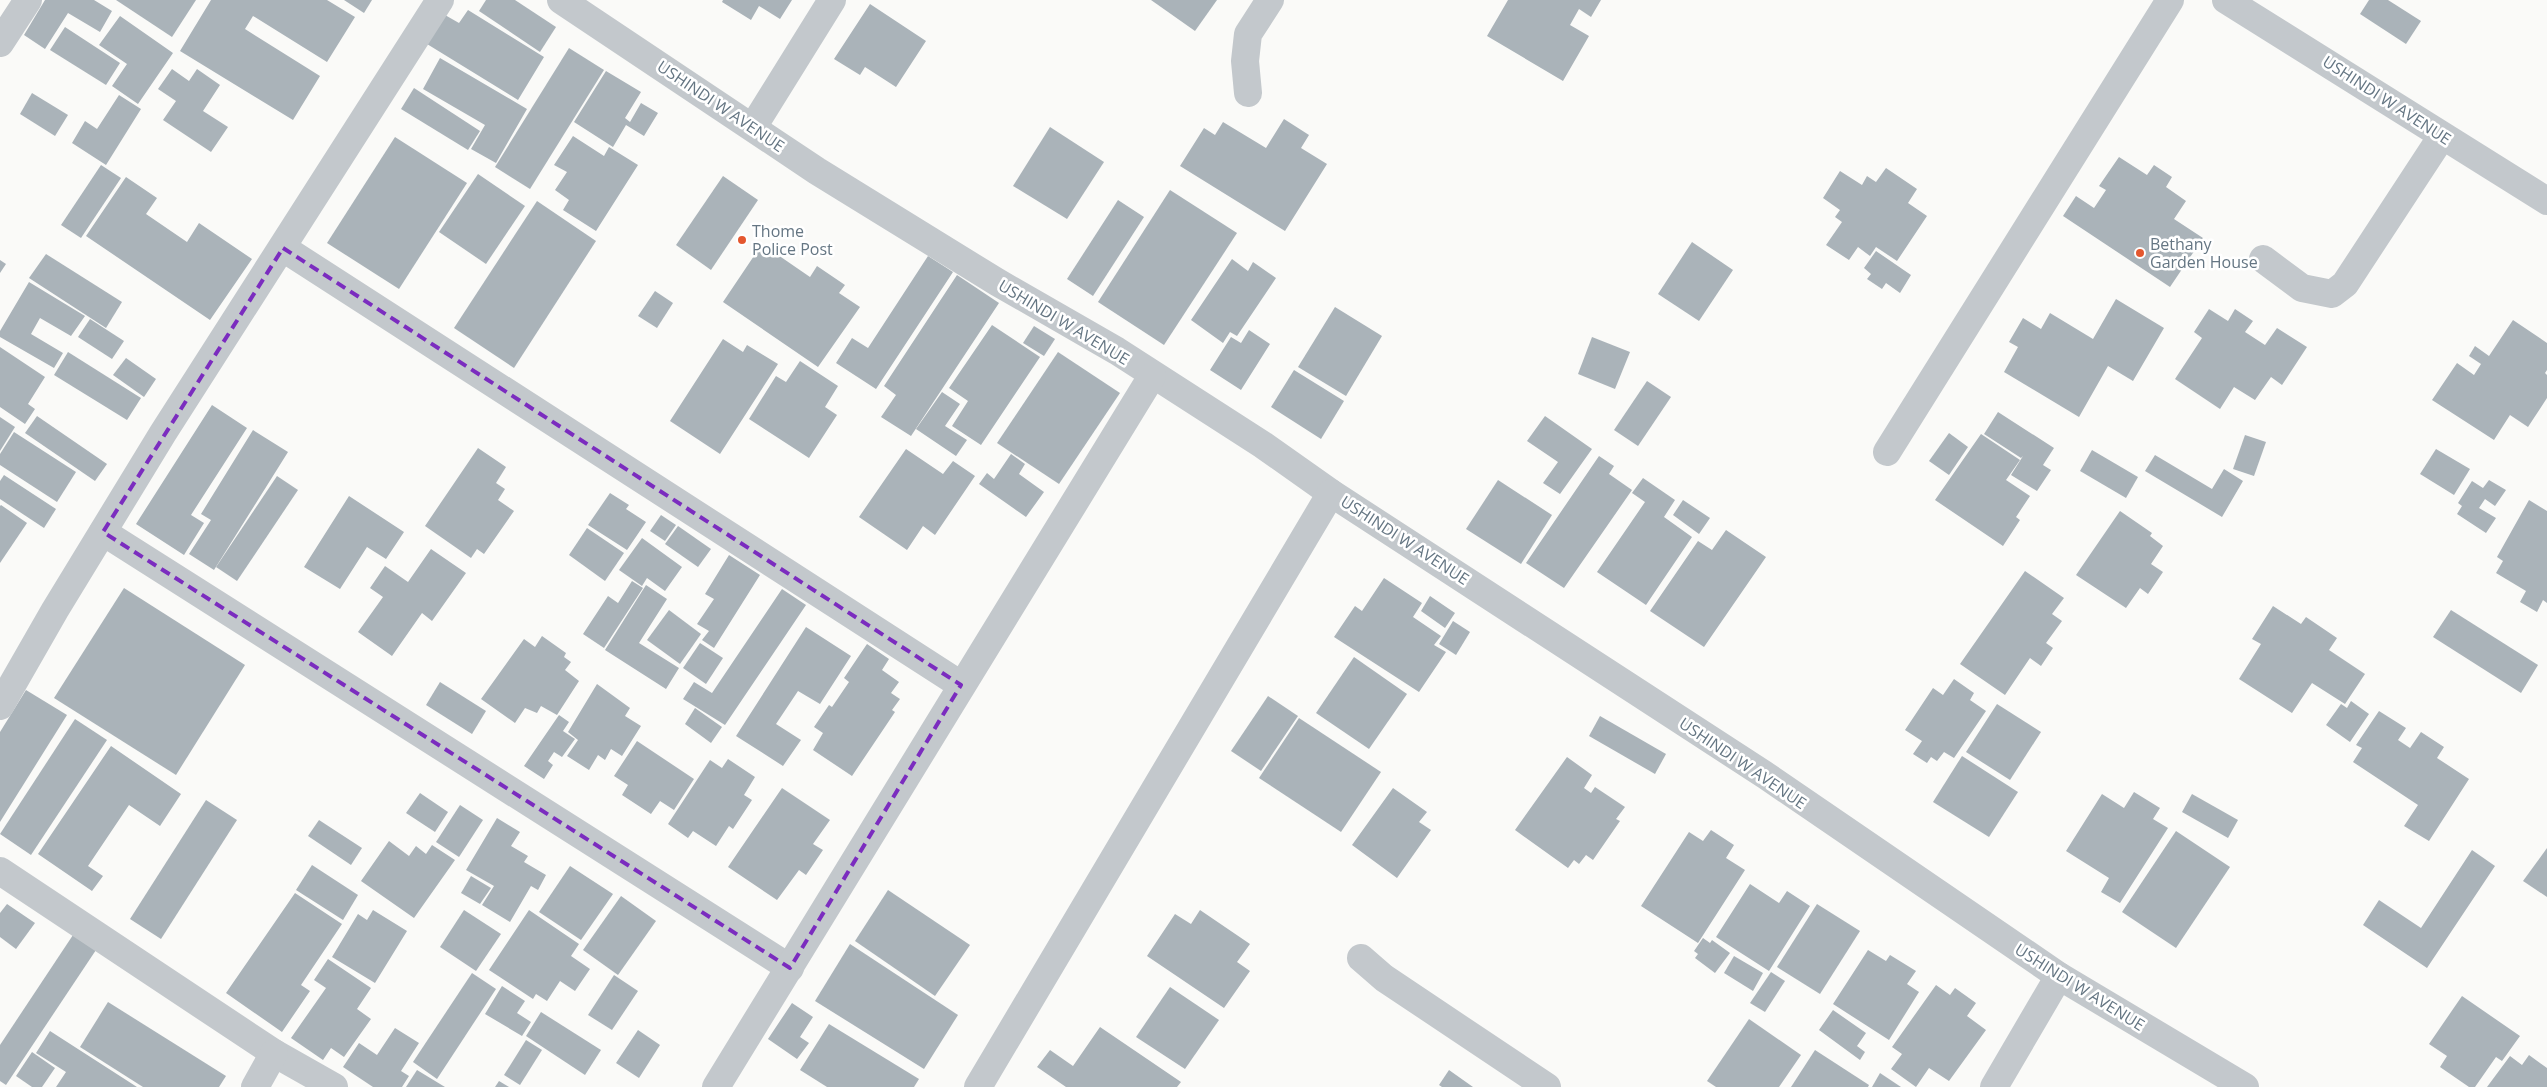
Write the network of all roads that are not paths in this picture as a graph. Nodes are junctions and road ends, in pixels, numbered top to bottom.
1 (28, 0) edge
2 (440, 0) edge
3 (561, 0) edge
4 (832, 0) edge
5 (1270, 0) edge
6 (2170, 0) edge
7 (2226, 0) edge
8 (0, 43) edge
9 (1248, 93) dead end
10 (753, 127) junction
11 (2442, 136) junction
12 (2547, 201) edge
13 (283, 248) junction
14 (2263, 259) dead end
15 (1152, 376) junction
16 (1887, 452) dead end
17 (1331, 493) junction
18 (103, 532) junction
19 (961, 685) junction
20 (0, 706) edge
21 (0, 871) edge
22 (1361, 958) dead end
23 (790, 968) junction
24 (2059, 976) junction
25 (274, 1053) junction
26 (255, 1087) edge
27 (334, 1087) edge
28 (716, 1087) edge
29 (978, 1087) edge
30 (1547, 1087) edge
31 (1994, 1087) edge
32 (2245, 1087) edge

1 - 8 street
2 - 13 street
3 - 10 street, USHINDI W AVENUE
4 - 10 street
5 - 9 street
6 - 16 street
7 - 11 street, USHINDI W AVENUE
10 - 15 street, USHINDI W AVENUE
11 - 12 street, USHINDI W AVENUE
11 - 14 street
13 - 18 street
13 - 19 street
15 - 17 street, USHINDI W AVENUE
15 - 19 street
17 - 24 street, USHINDI W AVENUE
17 - 29 street
18 - 20 street
18 - 23 street
19 - 23 street
21 - 25 street
22 - 30 street
23 - 28 street
24 - 31 street
24 - 32 street, USHINDI W AVENUE
25 - 26 street
25 - 27 street

